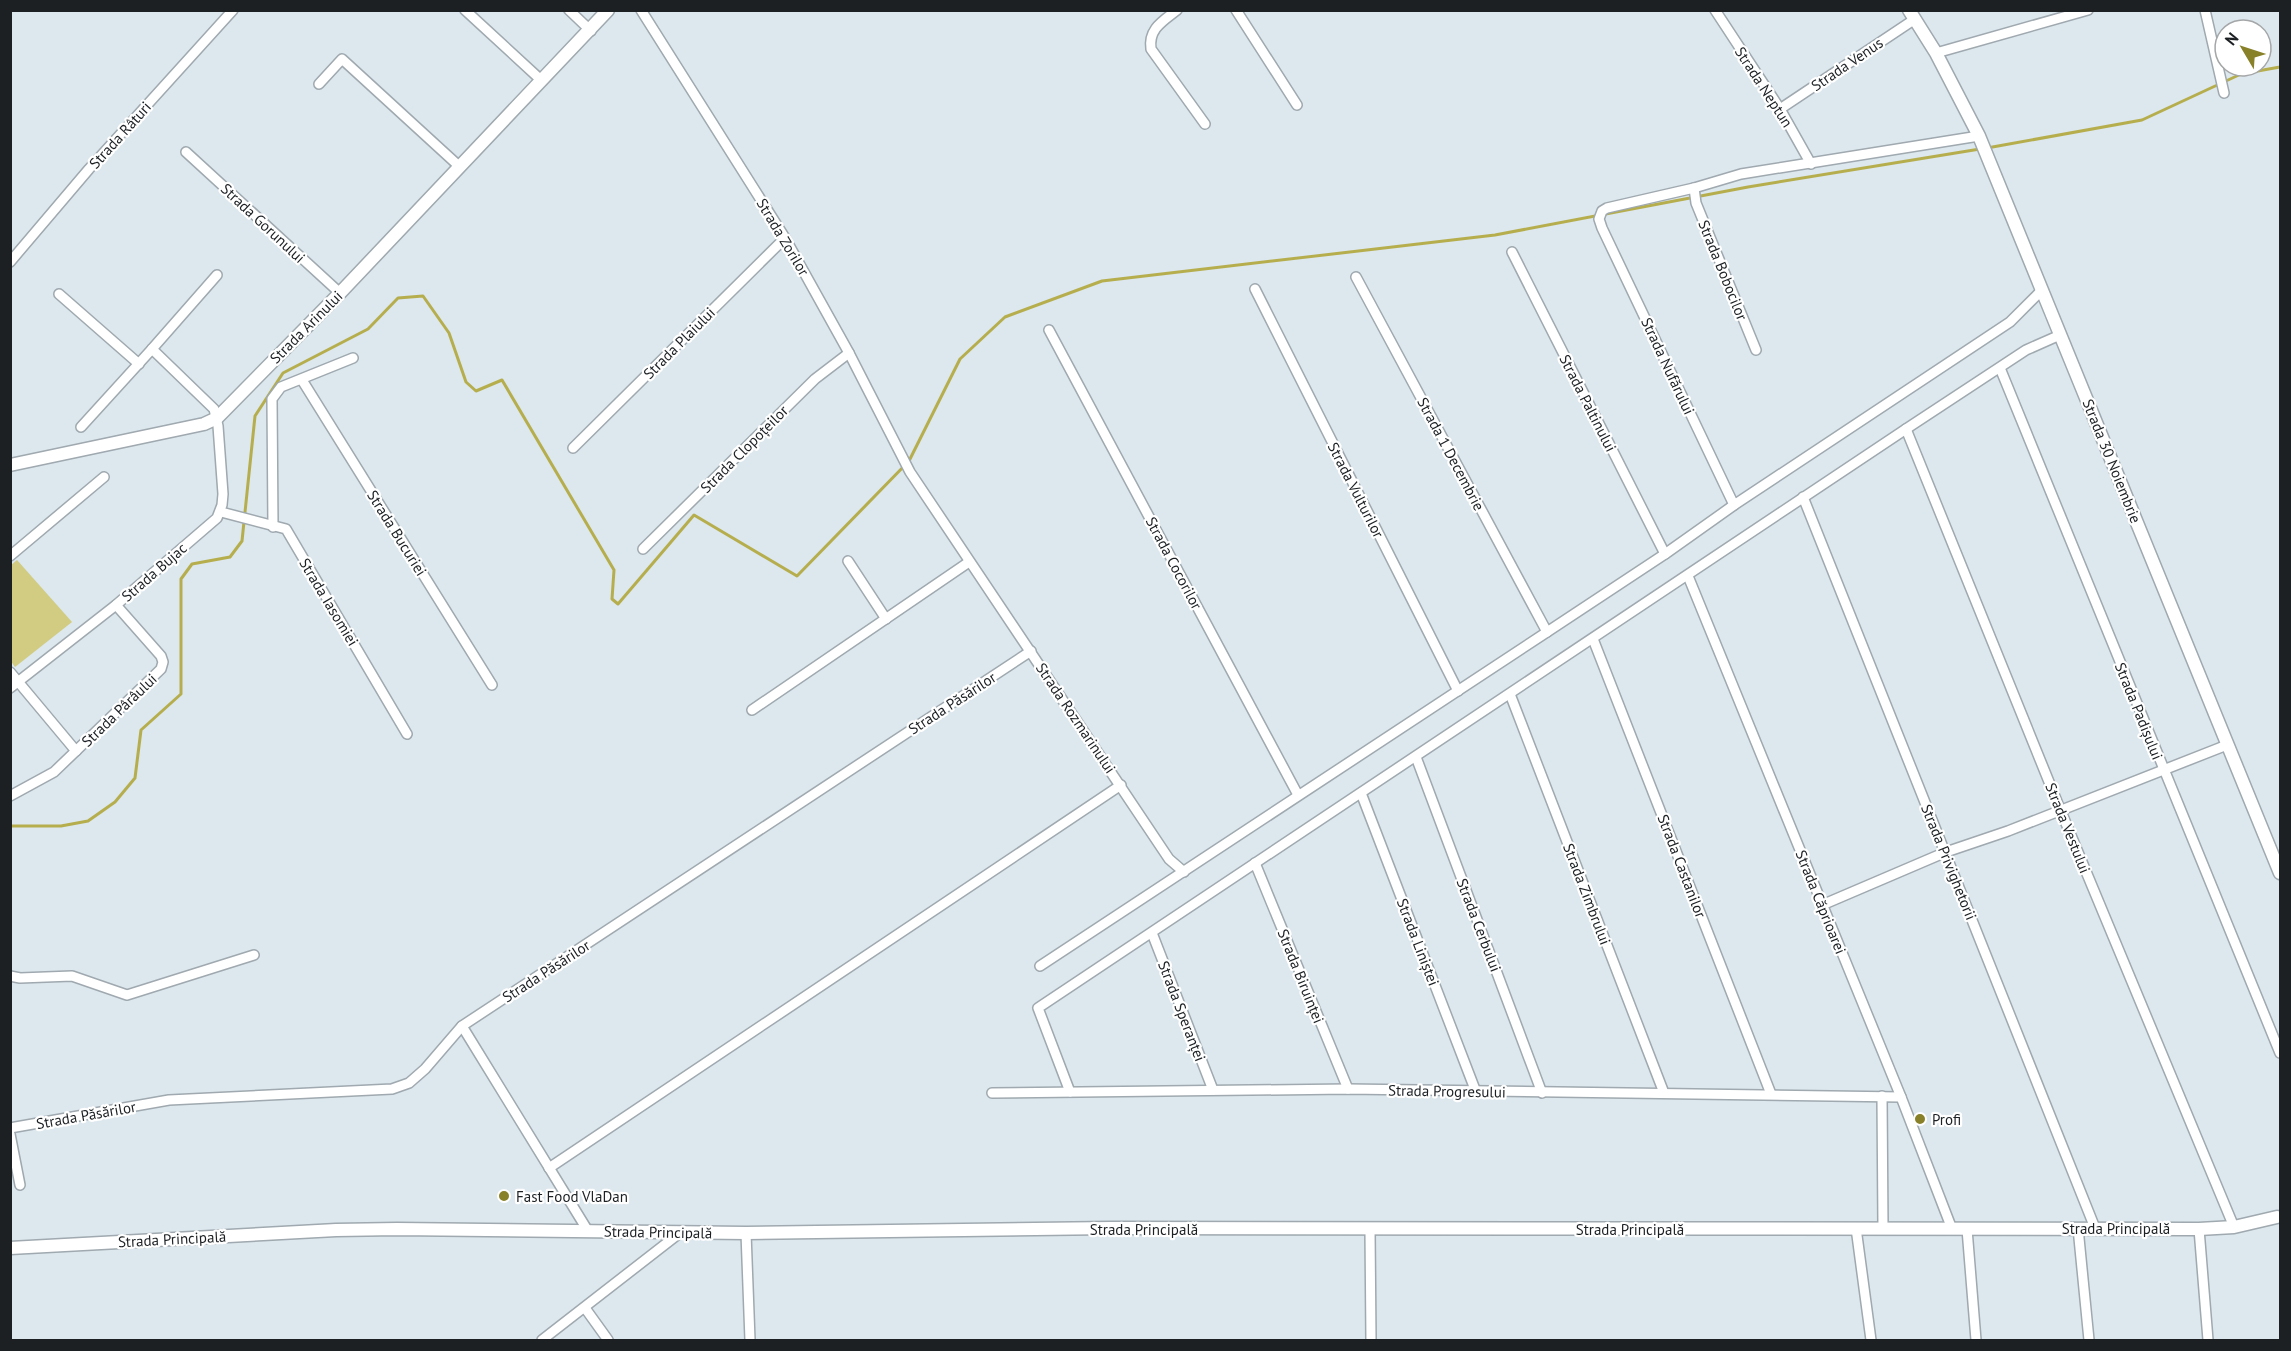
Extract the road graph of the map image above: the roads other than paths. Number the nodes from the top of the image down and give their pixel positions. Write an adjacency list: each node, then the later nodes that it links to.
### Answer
1 (233, 10): 27 (street, Strada Râturi)
2 (465, 10): 14 (street)
3 (569, 10): 12 (street)
4 (608, 10): 12 (main road, Strada Arinului)
5 (641, 10): 25 (street, Strada Zorilor)
6 (1177, 10): 19 (street)
7 (1236, 10): 17 (street)
8 (2088, 10): 13 (street)
9 (2205, 10): 16 (street)
10 (1719, 12): 18 (street, Strada Neptun)
11 (1912, 15): 13 (main road, Strada 30 Noiembrie); 18 (street, Strada Venus)
12 (591, 31): 14 (main road, Strada Arinului)
13 (1936, 53): 20 (main road, Strada 30 Noiembrie)
14 (541, 80): 23 (main road, Strada Arinului)
15 (319, 84): 23 (street)
16 (2224, 93)
17 (1297, 105)
18 (1780, 109): 22 (street, Strada Neptun)
19 (1205, 124)
20 (1979, 136): 22 (street); 31 (main road, Strada 30 Noiembrie)
21 (186, 152): 32 (street, Strada Gorunului)
22 (1811, 164): 24 (street)
23 (460, 166): 32 (main road, Strada Arinului)
24 (1694, 188): 37 (street, Strada Bobocilor); 51 (street, Strada Nufărului)
25 (785, 238): 38 (street, Strada Zorilor); 46 (street, Strada Plaiului)
26 (1512, 252): 55 (street, Strada Paltinului)
27 (10, 262)
28 (217, 275): 36 (street)
29 (1356, 277): 62 (street, Strada 1 Decembrie)
30 (1255, 289): 68 (street, Strada Vulturilor)
31 (2042, 290): 35 (main road, Strada 30 Noiembrie); 51 (street)
32 (340, 293): 43 (main road, Strada Arinului)
33 (59, 294): 40 (street)
34 (1049, 330): 78 (street, Strada Cocorilor)
35 (2060, 335): 41 (street); 72 (main road, Strada 30 Noiembrie)
36 (152, 349): 40 (street); 43 (street)
37 (1756, 350)
38 (849, 353): 48 (street, Strada Zorilor); 54 (street, Strada Clopoțeilor)
39 (353, 358): 42 (street)
40 (139, 364): 44 (street)
41 (2000, 368): 45 (street); 75 (street, Strada Padișului)
42 (302, 380): 53 (street); 66 (street, Strada Bucuriei)
43 (216, 418): 47 (main road); 52 (street)
44 (81, 427)
45 (1906, 429): 50 (street); 80 (street, Strada Vestului)
46 (573, 448)
47 (10, 465)
48 (910, 472): 58 (street, Strada Rozmarinului)
49 (104, 477): 56 (street)
50 (1803, 497): 59 (street); 81 (street, Strada Privighetorii)
51 (1734, 505): 55 (street)
52 (221, 512): 53 (street, Strada Iasomiei); 60 (street, Strada Bujac)
53 (273, 527): 71 (street, Strada Iasomiei)
54 (643, 549)
55 (1665, 554): 62 (street)
56 (10, 556)
57 (848, 561): 61 (street)
58 (969, 562): 61 (street); 64 (street, Strada Rozmarinului)
59 (1688, 576): 63 (street); 85 (street, Strada Căprioarei)
60 (116, 605): 67 (street, Strada Bujac); 73 (street, Strada Pârâului)
61 (886, 619): 70 (street)
62 (1547, 632): 68 (street)
63 (1593, 639): 69 (street); 99 (street, Strada Castanilor)
64 (1031, 651): 76 (street, Strada Rozmarinului); 90 (street, Strada Păsărilor)
65 (10, 672): 67 (street)
66 (492, 685)
67 (14, 686): 73 (street)
68 (1458, 691): 78 (street)
69 (1510, 694): 74 (street); 98 (street, Strada Zimbrului)
70 (752, 710)
71 (407, 734)
72 (2227, 745): 75 (street); 84 (main road, Strada 30 Noiembrie)
73 (76, 751): 79 (street, Strada Pârâului)
74 (1416, 757): 77 (street); 97 (street, Strada Cerbului)
75 (2163, 769): 80 (street); 91 (street, Strada Padișului)
76 (1121, 785): 83 (street, Strada Rozmarinului); 104 (street)
77 (1361, 793): 82 (street); 95 (street, Strada Liniștei)
78 (1298, 795): 83 (street)
79 (10, 796)
80 (2060, 809): 81 (street); 107 (street, Strada Vestului)
81 (1946, 852): 85 (street); 111 (street, Strada Privighetorii)
82 (1255, 863): 86 (street); 92 (street, Strada Biruinței)
83 (1184, 872): 88 (street)
84 (2280, 873)
85 (1822, 905): 101 (street, Strada Căprioarei)
86 (1152, 933): 93 (street, Strada Speranței); 94 (street)
87 (254, 955): 89 (street)
88 (1040, 966)
89 (10, 976)
90 (462, 1026): 102 (street, Strada Păsărilor); 104 (street)
91 (2280, 1053)
92 (1348, 1089): 93 (street, Strada Progresului); 95 (street, Strada Progresului)
93 (1213, 1090): 94 (street, Strada Progresului)
94 (1070, 1092): 96 (street, Strada Progresului)
95 (1476, 1092): 97 (street, Strada Progresului)
96 (992, 1093)
97 (1542, 1093): 98 (street, Strada Progresului)
98 (1664, 1093): 99 (street, Strada Progresului)
99 (1771, 1094): 100 (street, Strada Progresului)
100 (1882, 1096): 101 (street, Strada Progresului); 109 (street)
101 (1901, 1097): 112 (street, Strada Căprioarei)
102 (10, 1128)
103 (10, 1134): 105 (street)
104 (549, 1168): 116 (street)
105 (20, 1185)
106 (2279, 1216): 107 (main road, Strada Principală)
107 (2234, 1227): 114 (main road, Strada Principală)
108 (1856, 1228): 109 (main road, Strada Principală); 115 (main road, Strada Principală); 125 (street)
109 (1883, 1228): 112 (main road, Strada Principală)
110 (2078, 1228): 111 (main road, Strada Principală); 113 (main road, Strada Principală); 127 (street)
111 (2095, 1228): 114 (main road, Strada Principală)
112 (1952, 1229): 113 (main road, Strada Principală)
113 (1967, 1229): 126 (street)
114 (2199, 1229): 128 (street)
115 (1370, 1230): 118 (main road, Strada Principală); 124 (street)
116 (588, 1231): 117 (main road, Strada Principală); 119 (main road, Strada Principală)
117 (681, 1232): 118 (main road, Strada Principală); 120 (street)
118 (746, 1233): 123 (street)
119 (10, 1248)
120 (585, 1308): 121 (street); 122 (street)
121 (542, 1341)
122 (608, 1341)
123 (750, 1341)
124 (1371, 1341)
125 (1871, 1341)
126 (1976, 1341)
127 (2089, 1341)
128 (2208, 1341)

